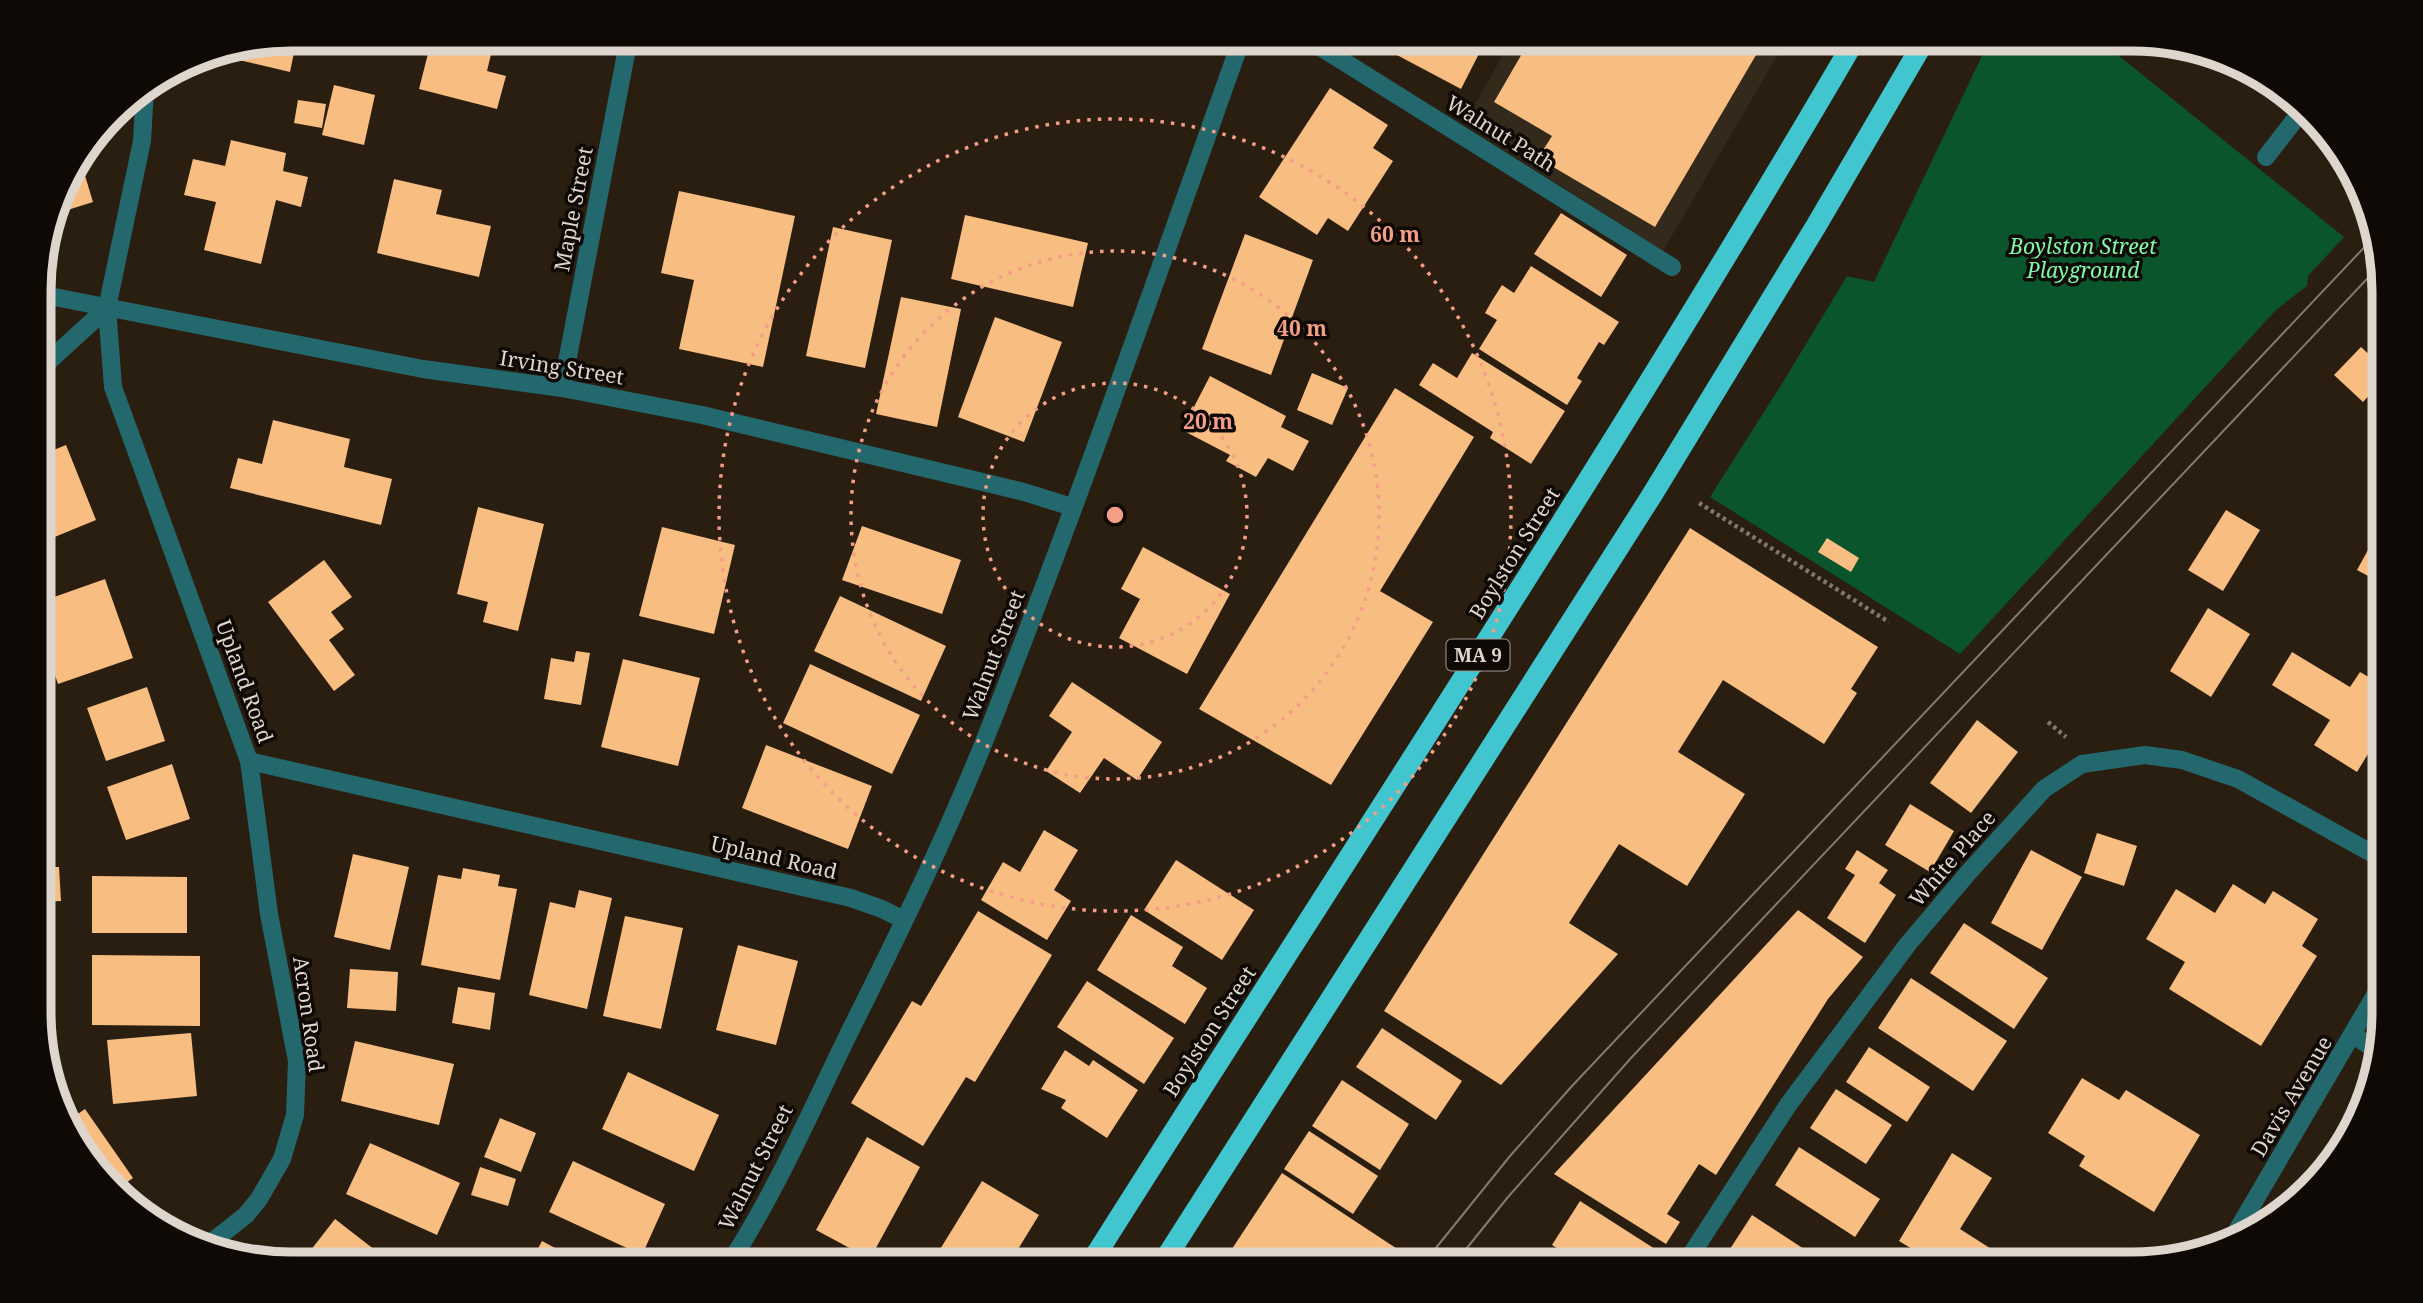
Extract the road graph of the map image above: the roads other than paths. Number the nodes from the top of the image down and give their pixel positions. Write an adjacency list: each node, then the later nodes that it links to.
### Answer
1 (627, 51): 13 (street, Maple Street)
2 (1237, 51): 14 (street, Walnut Street)
3 (1327, 51): 9 (street, Walnut Path)
4 (1848, 51): 24 (highway, Boylston Street / MA 9)
5 (1918, 51): 25 (highway, MA 9)
6 (144, 101): 11 (street, Upland Road)
7 (2297, 117): 8 (street)
8 (2266, 157)
9 (1672, 267)
10 (51, 296): 11 (street, Irving Street)
11 (107, 308): 12 (street); 13 (street, Irving Street); 15 (street, Upland Road)
12 (51, 359)
13 (562, 388): 14 (street, Irving Street)
14 (1072, 508): 17 (street, Walnut Street)
15 (249, 761): 17 (street, Upland Road); 22 (street, Acron Road)
16 (2372, 853): 26 (street, White Place)
17 (904, 920): 23 (street, Walnut Street)
18 (2372, 1001): 19 (street, Davis Avenue)
19 (2353, 1035): 20 (street); 21 (street, Davis Avenue)
20 (2369, 1046)
21 (2240, 1226)
22 (216, 1239)
23 (736, 1252)
24 (1098, 1252)
25 (1170, 1252)
26 (1693, 1252)

